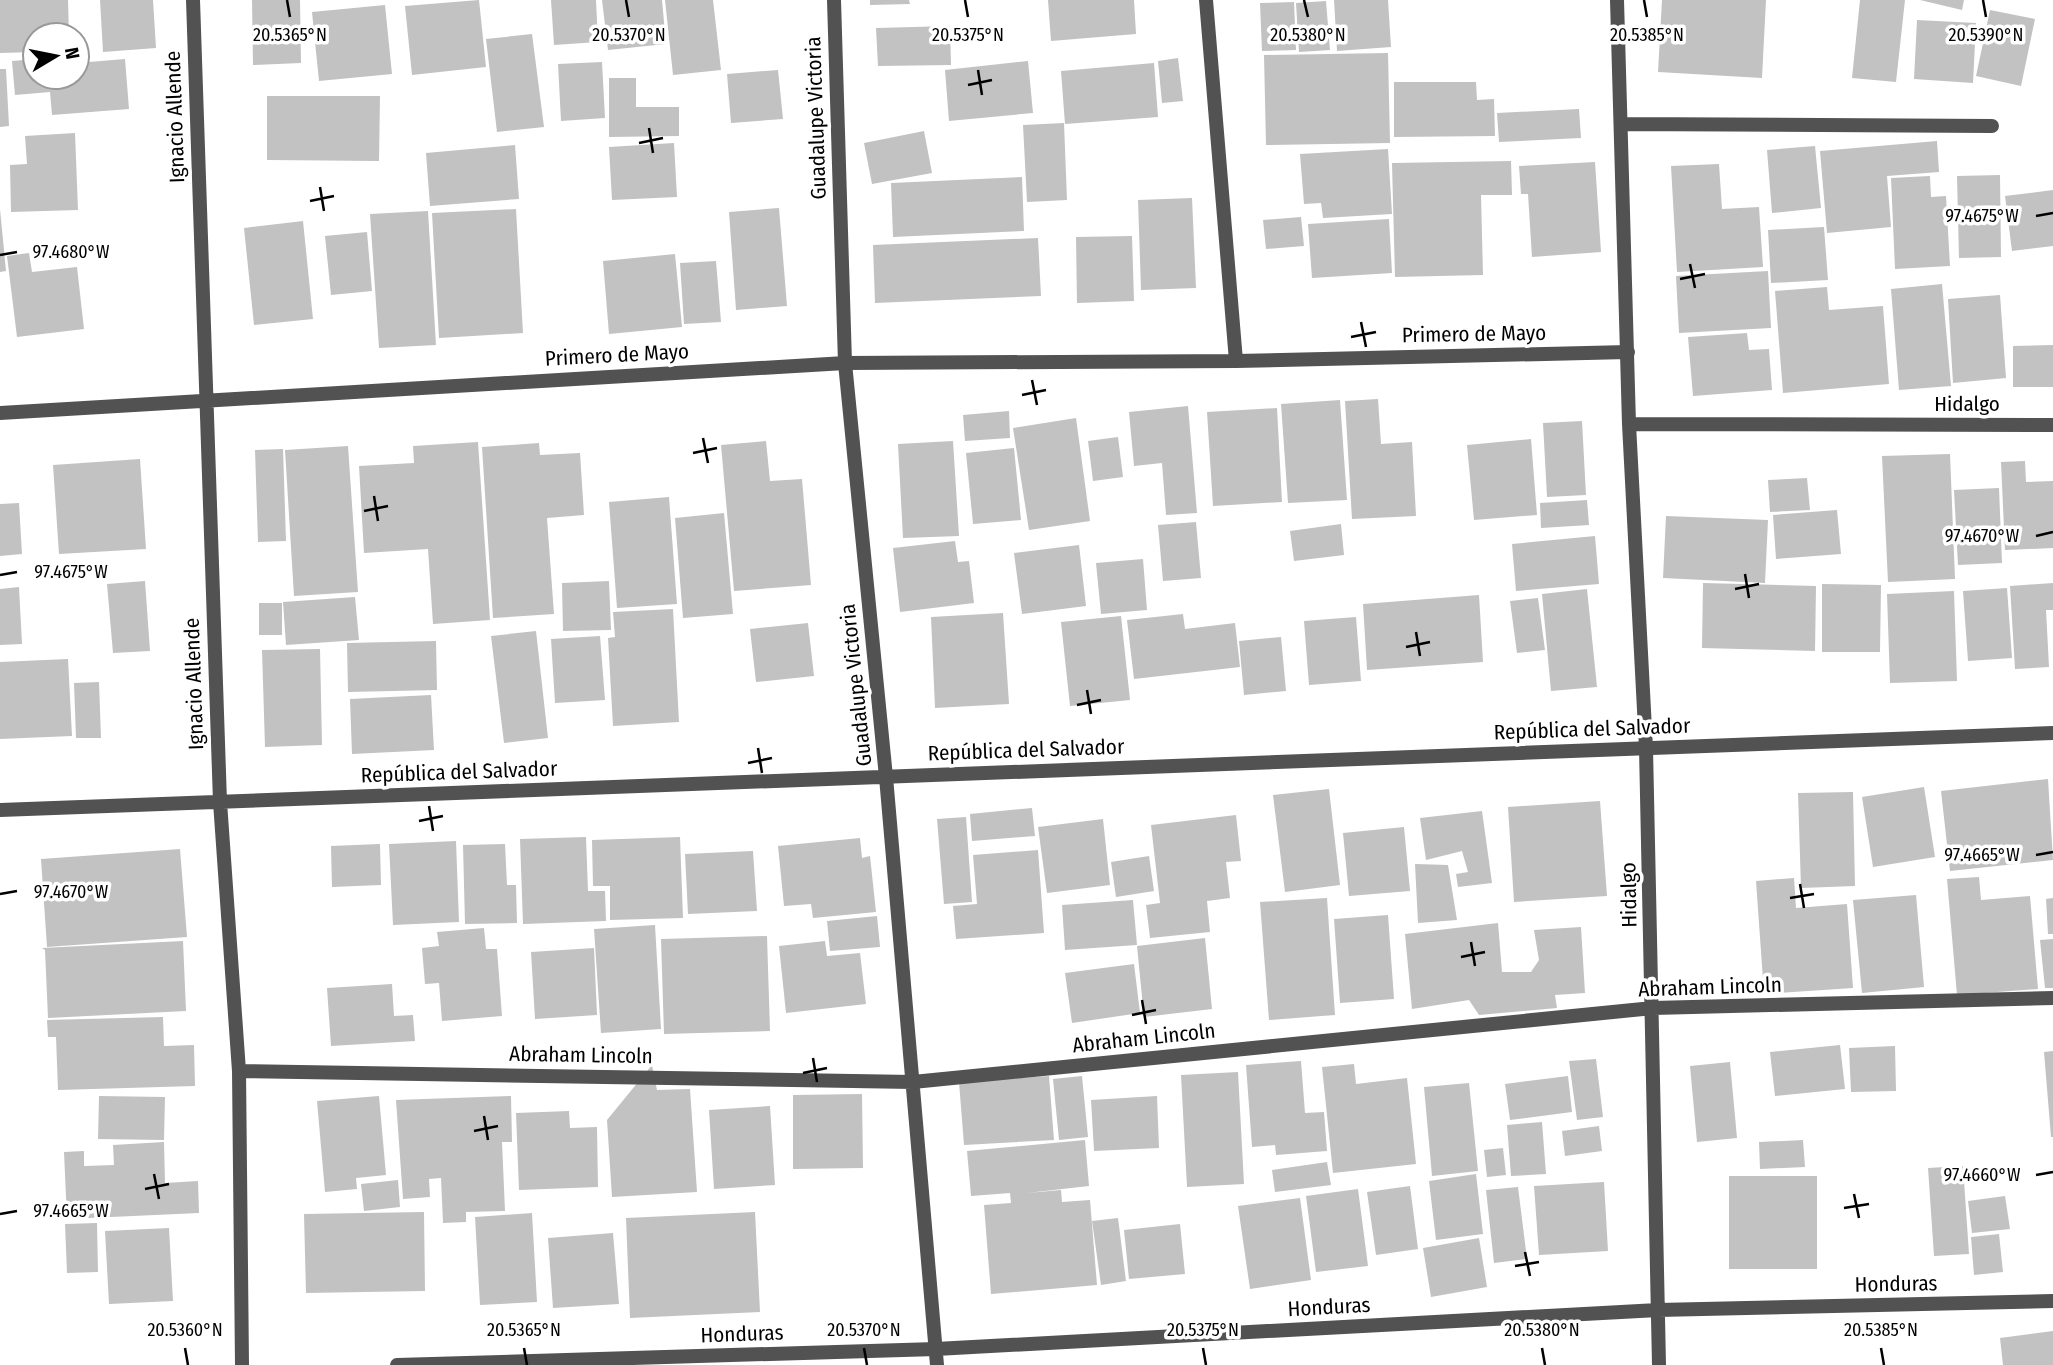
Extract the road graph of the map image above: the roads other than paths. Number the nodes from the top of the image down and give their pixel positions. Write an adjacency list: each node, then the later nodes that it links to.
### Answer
1 (193, 0): 10 (street, Ignacio Allende)
2 (834, 0): 9 (street, Guadalupe Victoria)
3 (1206, 0): 8 (street)
4 (1617, 0): 5 (street, Hidalgo)
5 (1621, 124): 6 (street); 7 (street, Hidalgo)
6 (1992, 126)
7 (1628, 352): 8 (street, Primero de Mayo); 12 (street, Hidalgo)
8 (1236, 361): 9 (street, Primero de Mayo)
9 (845, 363): 10 (street, Primero de Mayo); 16 (street, Guadalupe Victoria)
10 (204, 401): 11 (street, Primero de Mayo); 17 (street, Ignacio Allende)
11 (0, 413)
12 (1629, 424): 13 (street, Hidalgo); 15 (street, Hidalgo)
13 (2053, 425)
14 (2053, 733): 15 (street, República del Salvador)
15 (1646, 748): 16 (street, República del Salvador); 20 (street, Hidalgo)
16 (886, 777): 17 (street, República del Salvador); 22 (street, Guadalupe Victoria)
17 (220, 802): 18 (street, República del Salvador); 21 (street, Ignacio Allende)
18 (0, 810)
19 (2053, 998): 20 (street, Abraham Lincoln)
20 (1653, 1008): 22 (street, Abraham Lincoln); 24 (street, Hidalgo)
21 (239, 1071): 22 (street, Abraham Lincoln); 26 (street, Ignacio Allende)
22 (913, 1082): 25 (street, Guadalupe Victoria)
23 (2053, 1301): 24 (street, Honduras)
24 (1658, 1310): 25 (street, Honduras); 29 (street, Hidalgo)
25 (936, 1349): 27 (street, Honduras); 28 (street, Guadalupe Victoria)
26 (242, 1365)
27 (397, 1365)
28 (937, 1365)
29 (1659, 1365)

